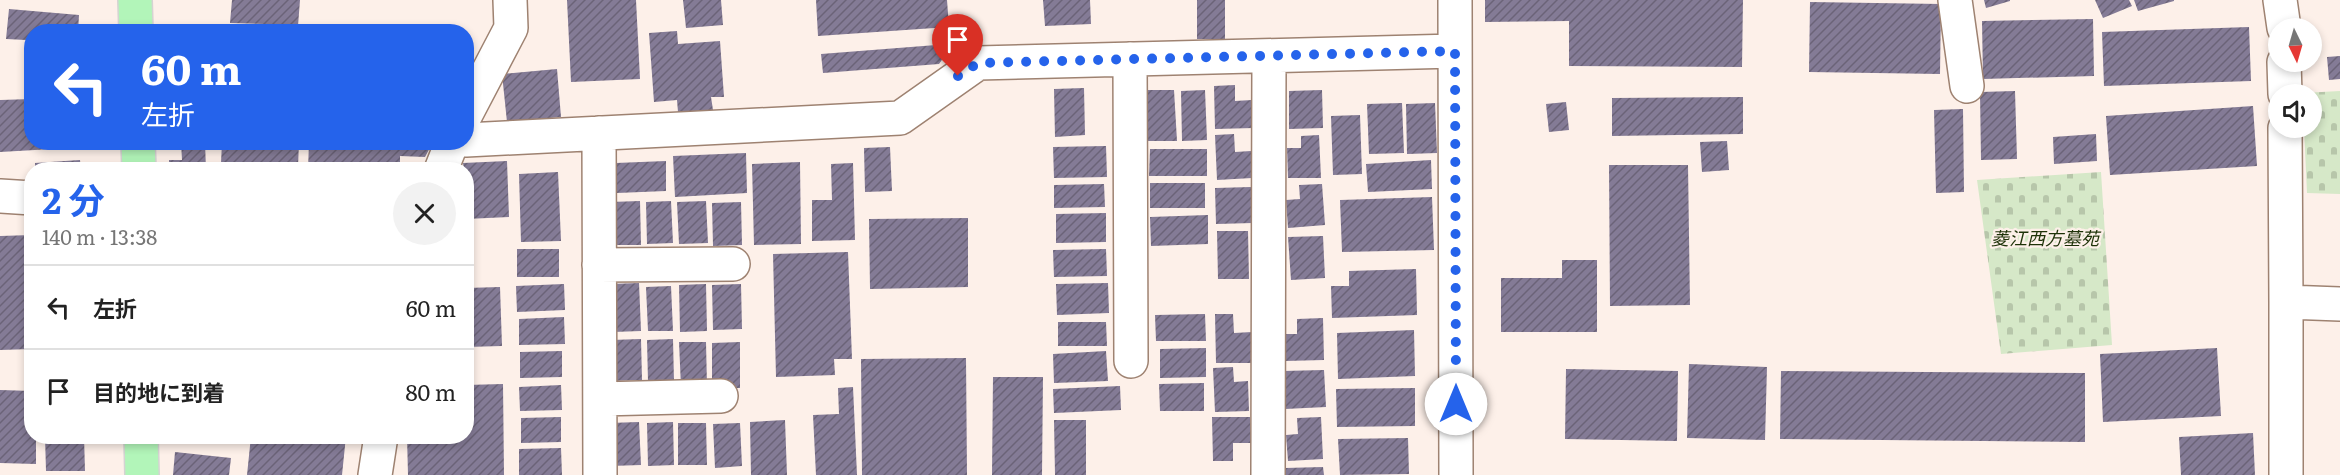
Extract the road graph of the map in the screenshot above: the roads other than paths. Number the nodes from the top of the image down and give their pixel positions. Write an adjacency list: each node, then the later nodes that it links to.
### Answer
1 (135, 0): 7 (main road)
2 (510, 0): 12 (street)
3 (1455, 0): 8 (street)
4 (1955, 0): 11 (street)
5 (2280, 0): 6 (street)
6 (2283, 18)
7 (136, 24)
8 (1455, 51): 9 (street); 31 (street)
9 (1269, 56): 10 (street); 30 (street)
10 (1130, 58): 13 (street); 22 (street)
11 (1967, 87)
12 (474, 99)
13 (599, 133): 15 (street); 19 (street)
14 (2285, 138): 20 (street)
15 (474, 140)
16 (0, 196): 17 (street)
17 (24, 198)
18 (733, 264): 19 (street)
19 (599, 265): 24 (street)
20 (2286, 302): 21 (street); 32 (street)
21 (2340, 304)
22 (1131, 361)
23 (721, 396): 24 (street)
24 (600, 399): 29 (street)
25 (141, 444): 27 (main road)
26 (380, 444): 28 (street)
27 (142, 475)
28 (375, 475)
29 (600, 475)
30 (1268, 475)
31 (1456, 475)
32 (2286, 475)

